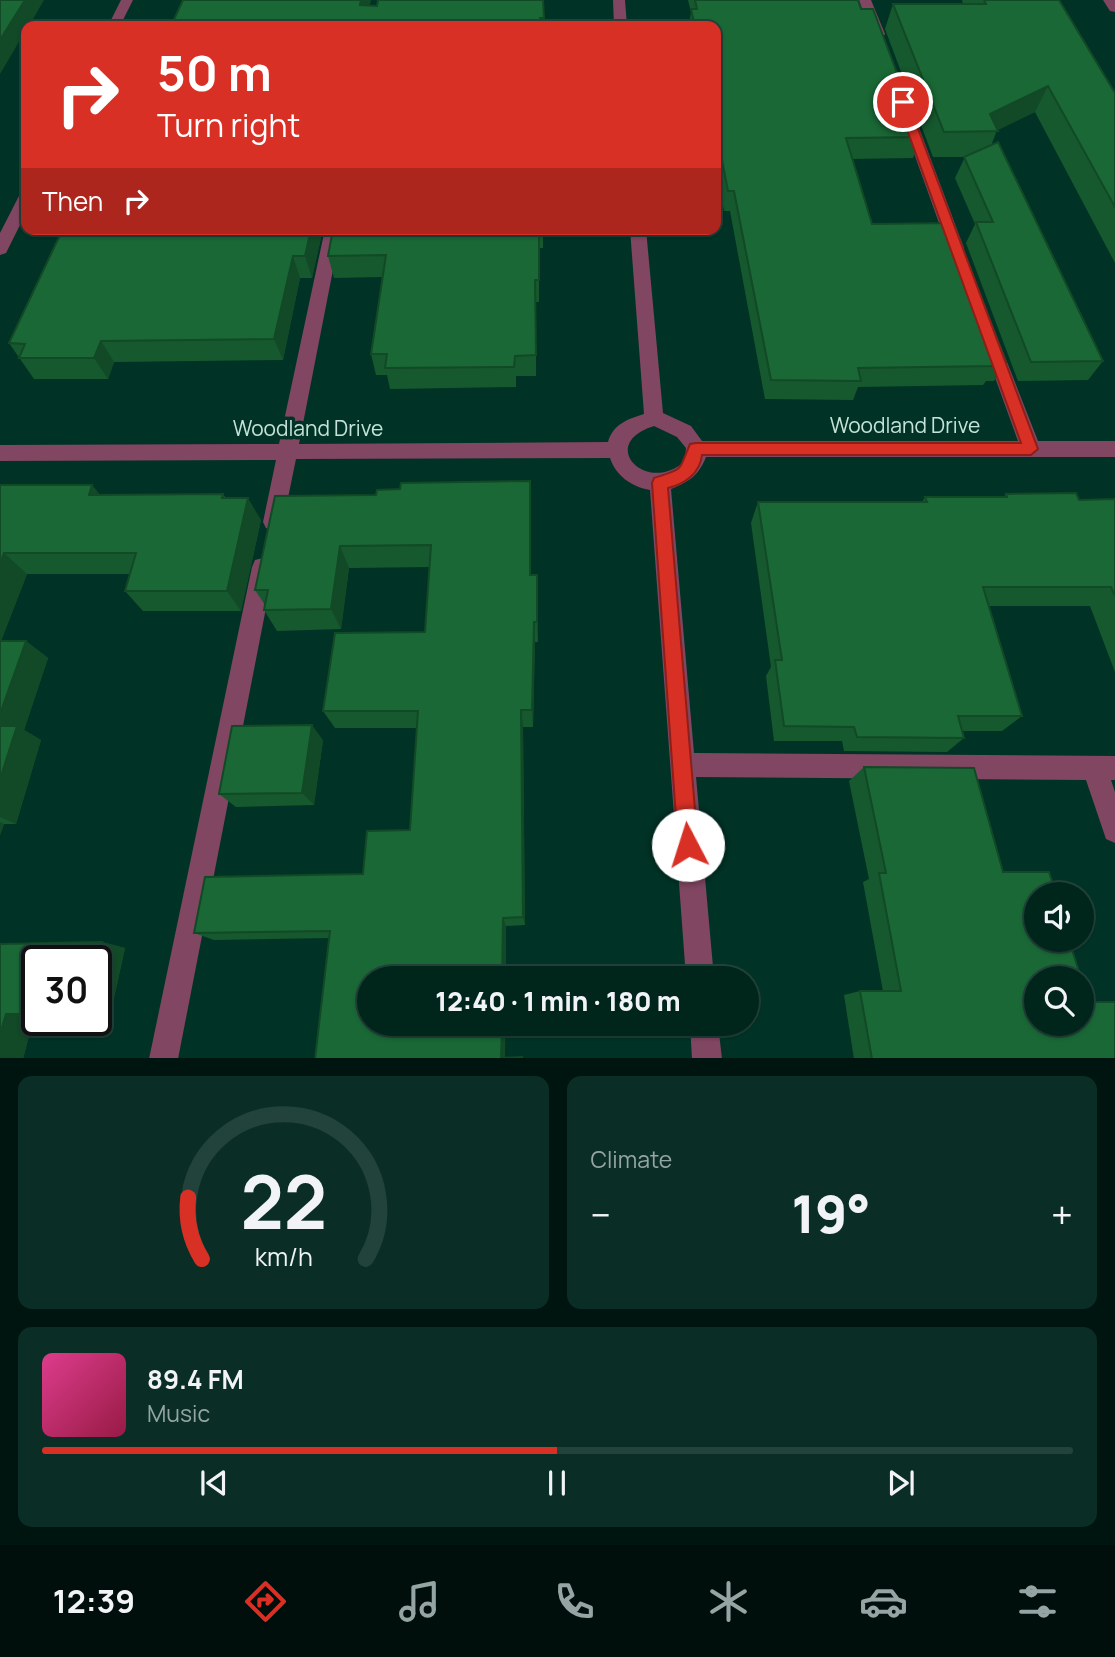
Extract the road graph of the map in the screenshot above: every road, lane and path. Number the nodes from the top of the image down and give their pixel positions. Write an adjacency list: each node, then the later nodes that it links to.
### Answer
1 (127, 0): 6 (street)
2 (619, 0): 7 (street)
3 (865, 0): 8 (street)
4 (1110, 0): 5 (street)
5 (1115, 8)
6 (116, 21)
7 (621, 21)
8 (884, 51)
9 (903, 102): 14 (street)
10 (21, 208): 13 (street)
11 (332, 235): 21 (street)
12 (638, 235): 16 (street)
13 (0, 249)
14 (964, 268)
15 (987, 332): 18 (street)
16 (653, 418): 17 (street); 20 (street)
17 (696, 449): 18 (street, Woodland Drive); 23 (street)
18 (1031, 449): 19 (street, Woodland Drive)
19 (1115, 449)
20 (616, 450): 21 (street, Woodland Drive); 23 (street)
21 (287, 451): 22 (street, Woodland Drive); 29 (street)
22 (0, 453)
23 (660, 483): 24 (street)
24 (681, 765): 25 (street); 27 (street)
25 (1104, 768): 26 (street)
26 (1115, 830)
27 (699, 966)
28 (705, 1036): 30 (street)
29 (163, 1058)
30 (707, 1058)

